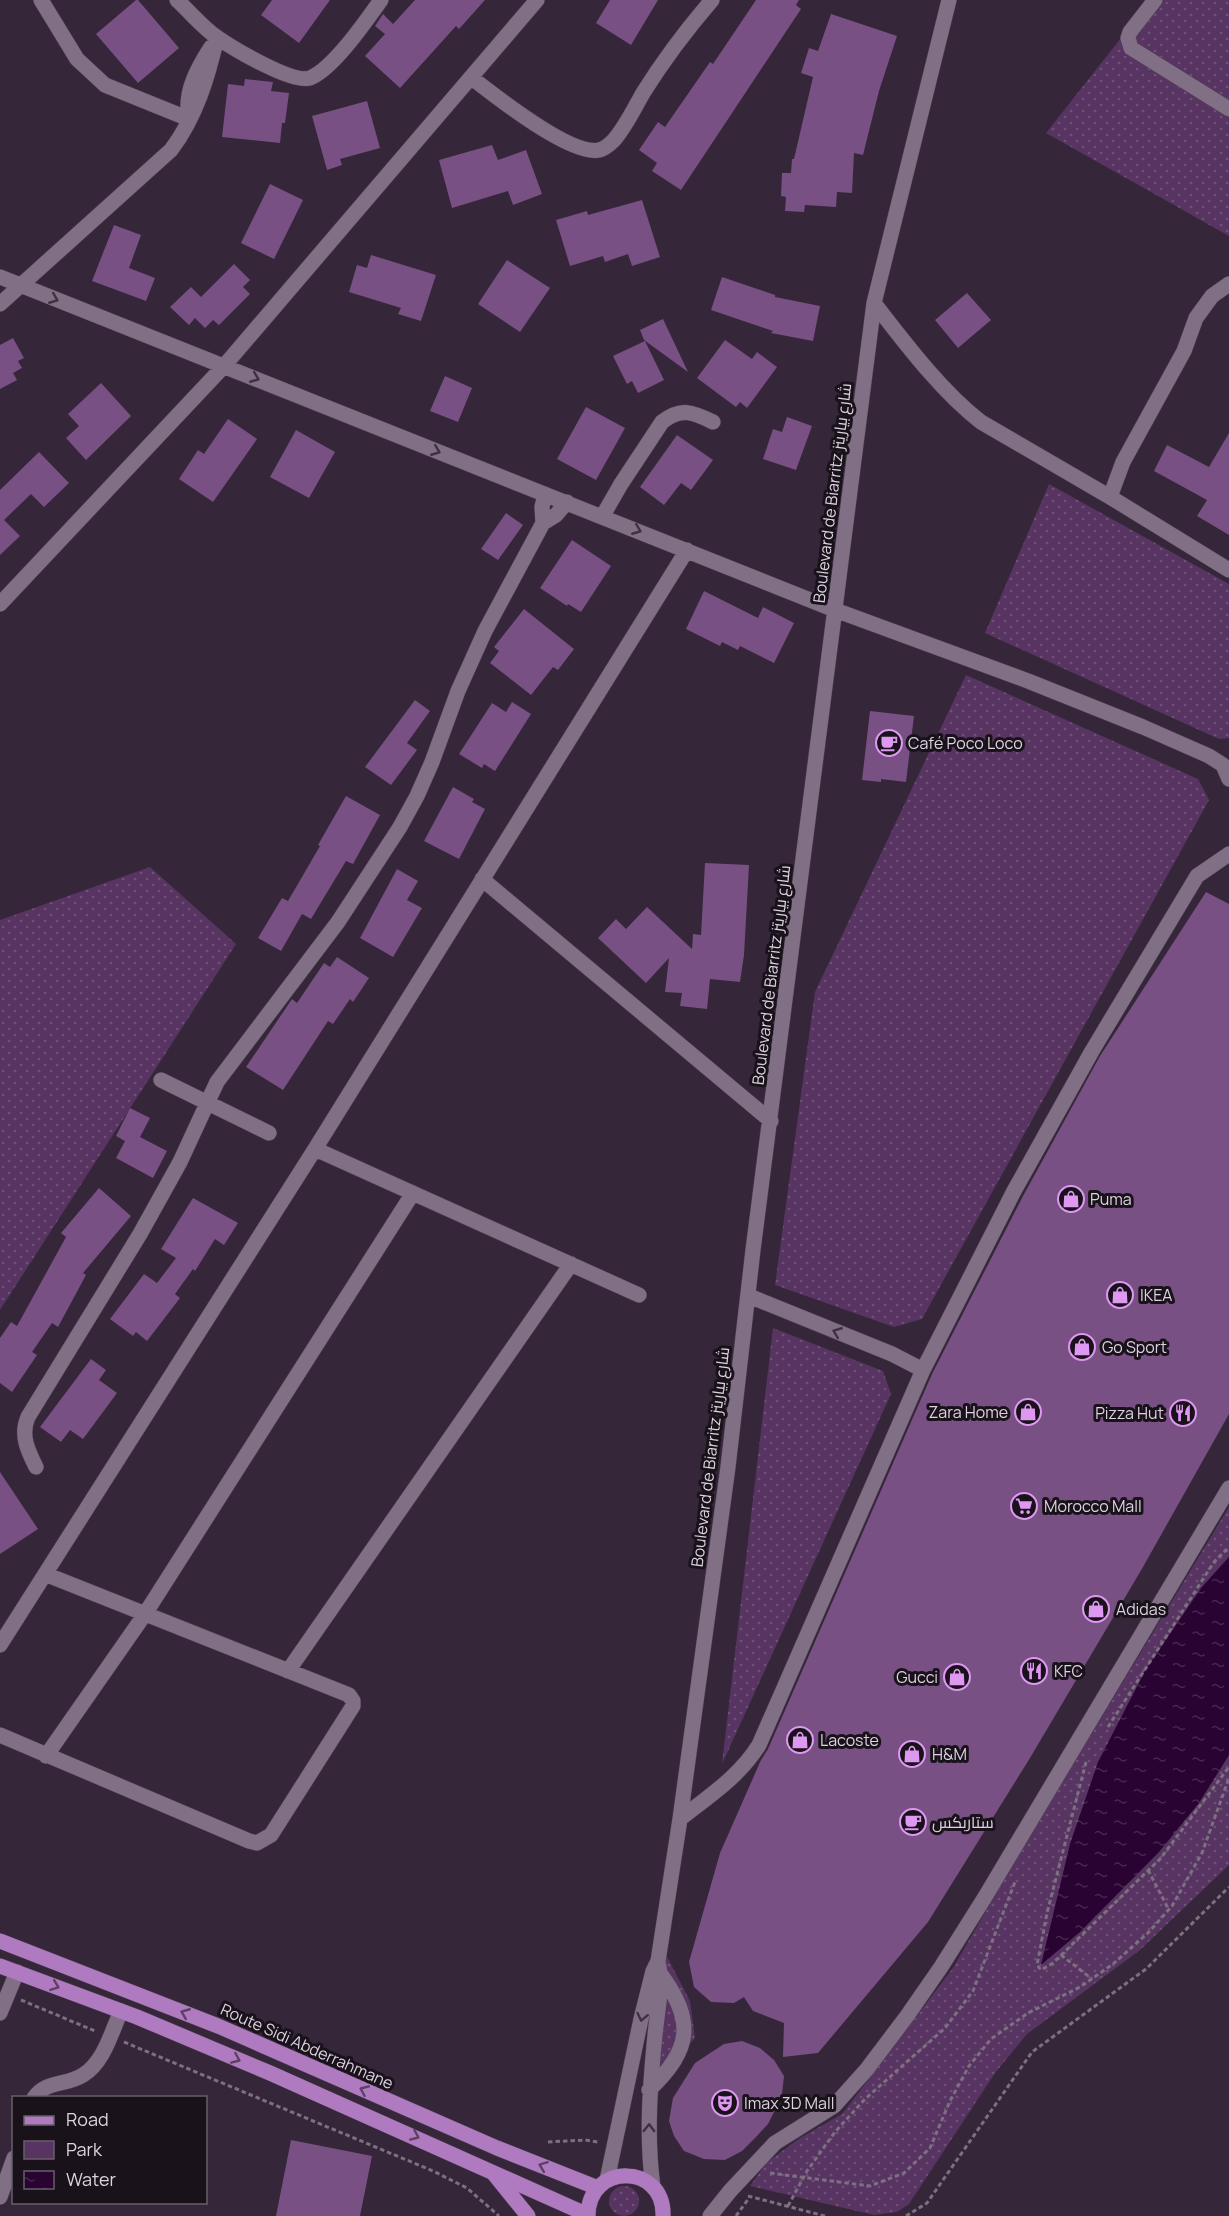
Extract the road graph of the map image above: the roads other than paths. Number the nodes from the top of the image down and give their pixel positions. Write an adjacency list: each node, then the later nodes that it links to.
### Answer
1 (41, 0): 11 (street)
2 (177, 0): 8 (street)
3 (381, 0): 8 (street)
4 (537, 0): 9 (street)
5 (712, 0): 9 (street)
6 (949, 0): 15 (street, Boulevard de Biarritz شارع بياريتز)
7 (1155, 0): 10 (street)
8 (217, 37): 11 (street)
9 (472, 78): 17 (street)
10 (1229, 109)
11 (189, 119): 14 (street)
12 (0, 277): 14 (street)
13 (1229, 284): 20 (street)
14 (22, 286): 16 (street); 17 (street, one-way to 17)
15 (874, 303): 20 (street); 27 (street, Boulevard de Biarritz شارع بياريتز)
16 (0, 304)
17 (225, 366): 19 (street, one-way to 19); 26 (street)
18 (713, 422): 22 (street)
19 (546, 494): 21 (street); 23 (street)
20 (1110, 497): 25 (street)
21 (567, 502): 22 (street); 23 (street)
22 (602, 516): 24 (street, one-way to 24)
23 (543, 523): 32 (street)
24 (687, 550): 27 (street); 30 (street)
25 (1229, 570)
26 (0, 604)
27 (836, 610): 28 (street); 33 (street, Boulevard de Biarritz شارع بياريتز)
28 (1229, 779)
29 (1229, 855): 40 (street)
30 (482, 879): 33 (street); 35 (street)
31 (161, 1080): 32 (street)
32 (207, 1103): 34 (street); 41 (street)
33 (771, 1122): 39 (street, Boulevard de Biarritz شارع بياريتز)
34 (269, 1133)
35 (315, 1149): 36 (street); 43 (street)
36 (414, 1193): 37 (street); 44 (street)
37 (571, 1264): 38 (street); 46 (street)
38 (639, 1295)
39 (749, 1296): 40 (street, one-way to 39); 49 (street, Boulevard de Biarritz شارع بياريتز)
40 (923, 1370): 49 (street)
41 (36, 1467)
42 (1229, 1488): 66 (street)
43 (45, 1574): 44 (street); 45 (street)
44 (145, 1614): 46 (street); 48 (street)
45 (0, 1645)
46 (288, 1671): 48 (street)
47 (0, 1735): 48 (street)
48 (46, 1756)
49 (680, 1819): 52 (street, Boulevard de Biarritz شارع بياريتز)
50 (0, 1941): 60 (main road, Route Sidi Abderrahmane, one-way to 50)
51 (0, 1966): 53 (main road)
52 (659, 1966): 56 (street, Boulevard de Biarritz شارع بياريتز); 56 (street); 60 (street, Boulevard de Biarritz شارع بياريتز, one-way to 60)
53 (17, 1972): 54 (main road, one-way to 54); 55 (street)
54 (121, 2011): 57 (street); 59 (main road, one-way to 59)
55 (0, 2013)
56 (649, 2090): 61 (street, Boulevard de Biarritz شارع بياريتز, one-way to 56)
57 (35, 2096)
58 (12, 2164): 62 (street)
59 (490, 2169): 63 (main road); 64 (main road)
60 (602, 2184): 61 (main road); 63 (main road)
61 (653, 2187): 65 (main road)
62 (0, 2197)
63 (588, 2215)
64 (528, 2216)
65 (663, 2216)
66 (710, 2216)

